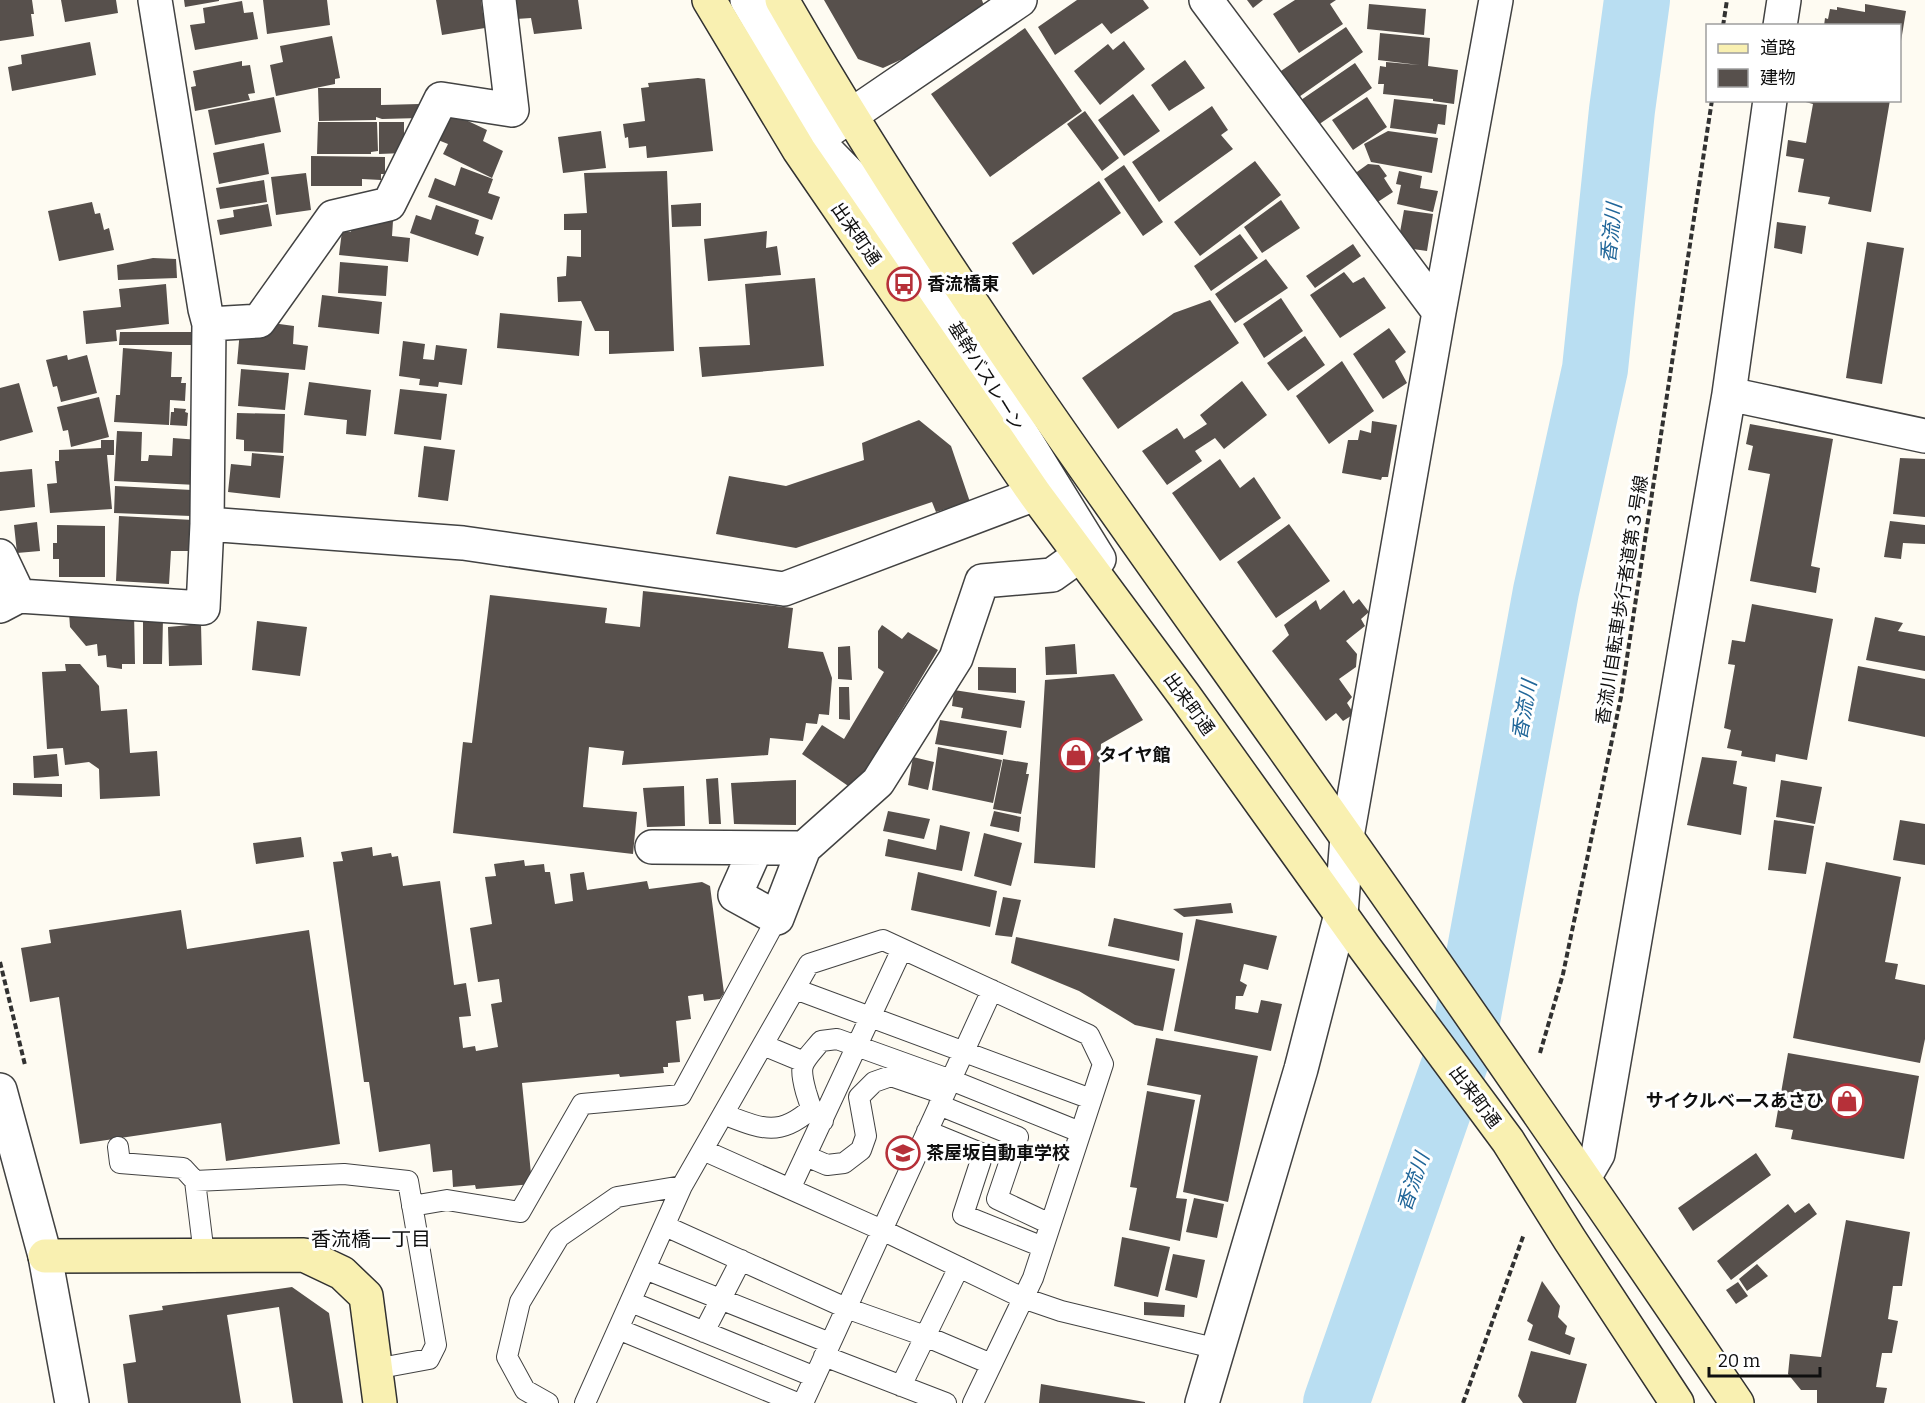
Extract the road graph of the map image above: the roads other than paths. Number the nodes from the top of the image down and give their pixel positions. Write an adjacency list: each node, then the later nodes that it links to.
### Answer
1 (155, 0): 14 (street)
2 (499, 0): 14 (street)
3 (709, 0): 12 (main road, 出来町通)
4 (747, 0): 12 (street, 基幹バスレーン)
5 (782, 0): 12 (main road, 出来町通)
6 (1020, 0): 12 (street)
7 (1206, 0): 13 (street)
8 (1496, 0): 13 (street)
9 (1784, 0): 10 (street)
10 (1780, 24)
11 (1770, 102): 15 (street)
12 (824, 133): 17 (main road, 出来町通); 22 (street, 基幹バスレーン); 23 (main road, 出来町通)
13 (1439, 312): 23 (street)
14 (209, 324): 18 (street)
15 (1729, 394): 16 (street); 49 (street)
16 (1925, 436)
17 (1035, 494): 18 (street); 19 (main road, 出来町通)
18 (207, 525): 21 (street)
19 (1080, 555): 22 (main road, 出来町通); 26 (street)
20 (0, 556): 21 (street)
21 (10, 601)
22 (1184, 695): 27 (main road, 出来町通)
23 (1347, 837): 27 (street); 49 (main road, 出来町通)
24 (652, 847): 25 (street)
25 (756, 848): 26 (street); 28 (street)
26 (804, 848): 28 (street)
27 (1341, 914): 70 (street); 85 (main road, 出来町通)
28 (777, 918): 53 (lane)
29 (902, 949): 30 (lane); 31 (lane); 32 (lane)
30 (795, 989): 32 (lane); 33 (lane)
31 (992, 990): 35 (lane); 41 (lane)
32 (871, 1017): 34 (lane); 35 (lane)
33 (763, 1045): 36 (lane); 42 (lane)
34 (857, 1046): 36 (lane); 37 (lane); 39 (lane)
35 (964, 1051): 39 (lane); 41 (lane)
36 (804, 1062): 43 (lane)
37 (839, 1086): 40 (lane); 43 (lane)
38 (0, 1090): 59 (street)
39 (945, 1093): 40 (lane); 44 (lane); 45 (lane); 54 (lane)
40 (859, 1096): 48 (lane)
41 (1091, 1099): 45 (lane)
42 (723, 1114): 43 (lane); 47 (lane)
43 (817, 1115): 48 (lane)
44 (927, 1131): 56 (lane); 57 (lane)
45 (1080, 1132): 54 (lane)
46 (118, 1147): 50 (lane)
47 (703, 1149): 51 (lane); 52 (lane)
48 (806, 1156): 52 (lane)
49 (1584, 1178): 86 (main road, 出来町通)
50 (195, 1181): 53 (lane); 58 (lane)
51 (682, 1186): 55 (lane); 78 (lane)
52 (790, 1189): 56 (lane)
53 (412, 1206): 73 (lane)
54 (1050, 1224): 57 (lane)
55 (665, 1226): 60 (lane); 62 (lane)
56 (882, 1230): 61 (lane); 66 (lane)
57 (1043, 1247): 63 (lane)
58 (204, 1256): 59 (main road); 73 (main road)
59 (45, 1257): 76 (street)
60 (741, 1260): 64 (lane); 66 (lane)
61 (959, 1267): 63 (lane); 69 (lane)
62 (645, 1269): 64 (lane); 65 (lane)
63 (1023, 1298): 70 (lane); 72 (lane)
64 (720, 1300): 68 (lane); 71 (lane)
65 (630, 1302): 67 (lane); 68 (lane)
66 (846, 1308): 69 (lane); 71 (lane)
67 (618, 1329): 79 (lane); 80 (lane)
68 (704, 1332): 74 (lane)
69 (925, 1335): 72 (lane); 75 (lane)
70 (1218, 1349): 84 (street)
71 (827, 1350): 74 (lane); 75 (lane)
72 (991, 1364): 83 (lane)
73 (375, 1369): 77 (main road)
74 (815, 1377): 81 (lane)
75 (901, 1386): 82 (lane)
76 (72, 1403)
77 (380, 1403)
78 (548, 1403)
79 (585, 1403)
80 (797, 1403)
81 (803, 1403)
82 (946, 1403)
83 (973, 1403)
84 (1202, 1403)
85 (1676, 1403)
86 (1737, 1403)

